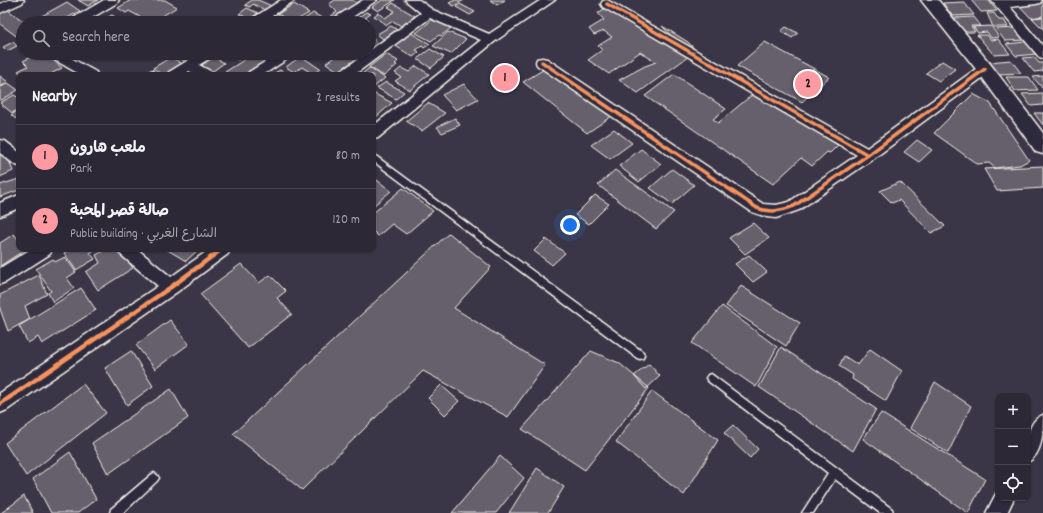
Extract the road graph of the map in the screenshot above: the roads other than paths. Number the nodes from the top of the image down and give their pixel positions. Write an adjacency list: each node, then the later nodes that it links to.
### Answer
1 (18, 0): 11 (street)
2 (113, 0): 13 (street)
3 (290, 0): 14 (street)
4 (370, 0): 15 (street)
5 (411, 0): 12 (street)
6 (550, 0): 16 (street)
7 (929, 0): 25 (street)
8 (1036, 0): 9 (street)
9 (999, 2): 18 (street)
10 (607, 4): 34 (street)
11 (0, 9)
12 (429, 12): 16 (street); 17 (street)
13 (86, 16)
14 (265, 16)
15 (346, 16)
16 (490, 39): 31 (street)
17 (376, 52)
18 (1043, 54)
19 (64, 60): 26 (street)
20 (198, 60): 24 (street)
21 (277, 60): 29 (street)
22 (366, 60): 30 (street)
23 (542, 62): 34 (street)
24 (189, 66): 27 (street); 28 (street)
25 (985, 69): 33 (street); 34 (street)
26 (86, 72)
27 (179, 72)
28 (201, 72)
29 (259, 72)
30 (350, 72)
31 (376, 132)
32 (0, 146): 35 (street)
33 (1043, 147)
34 (868, 155)
35 (16, 158)
36 (376, 159): 44 (lane)
37 (16, 202): 38 (street)
38 (0, 210)
39 (39, 252): 42 (street)
40 (130, 252): 43 (street)
41 (218, 252): 43 (street)
42 (0, 277)
43 (171, 287): 46 (street)
44 (640, 355)
45 (711, 378): 49 (lane)
46 (0, 404)
47 (1043, 424): 48 (street)
48 (1031, 446)
49 (834, 472): 53 (lane); 54 (lane)
50 (154, 478): 52 (lane)
51 (1002, 501): 55 (street)
52 (115, 513)
53 (807, 513)
54 (888, 513)
55 (996, 513)

